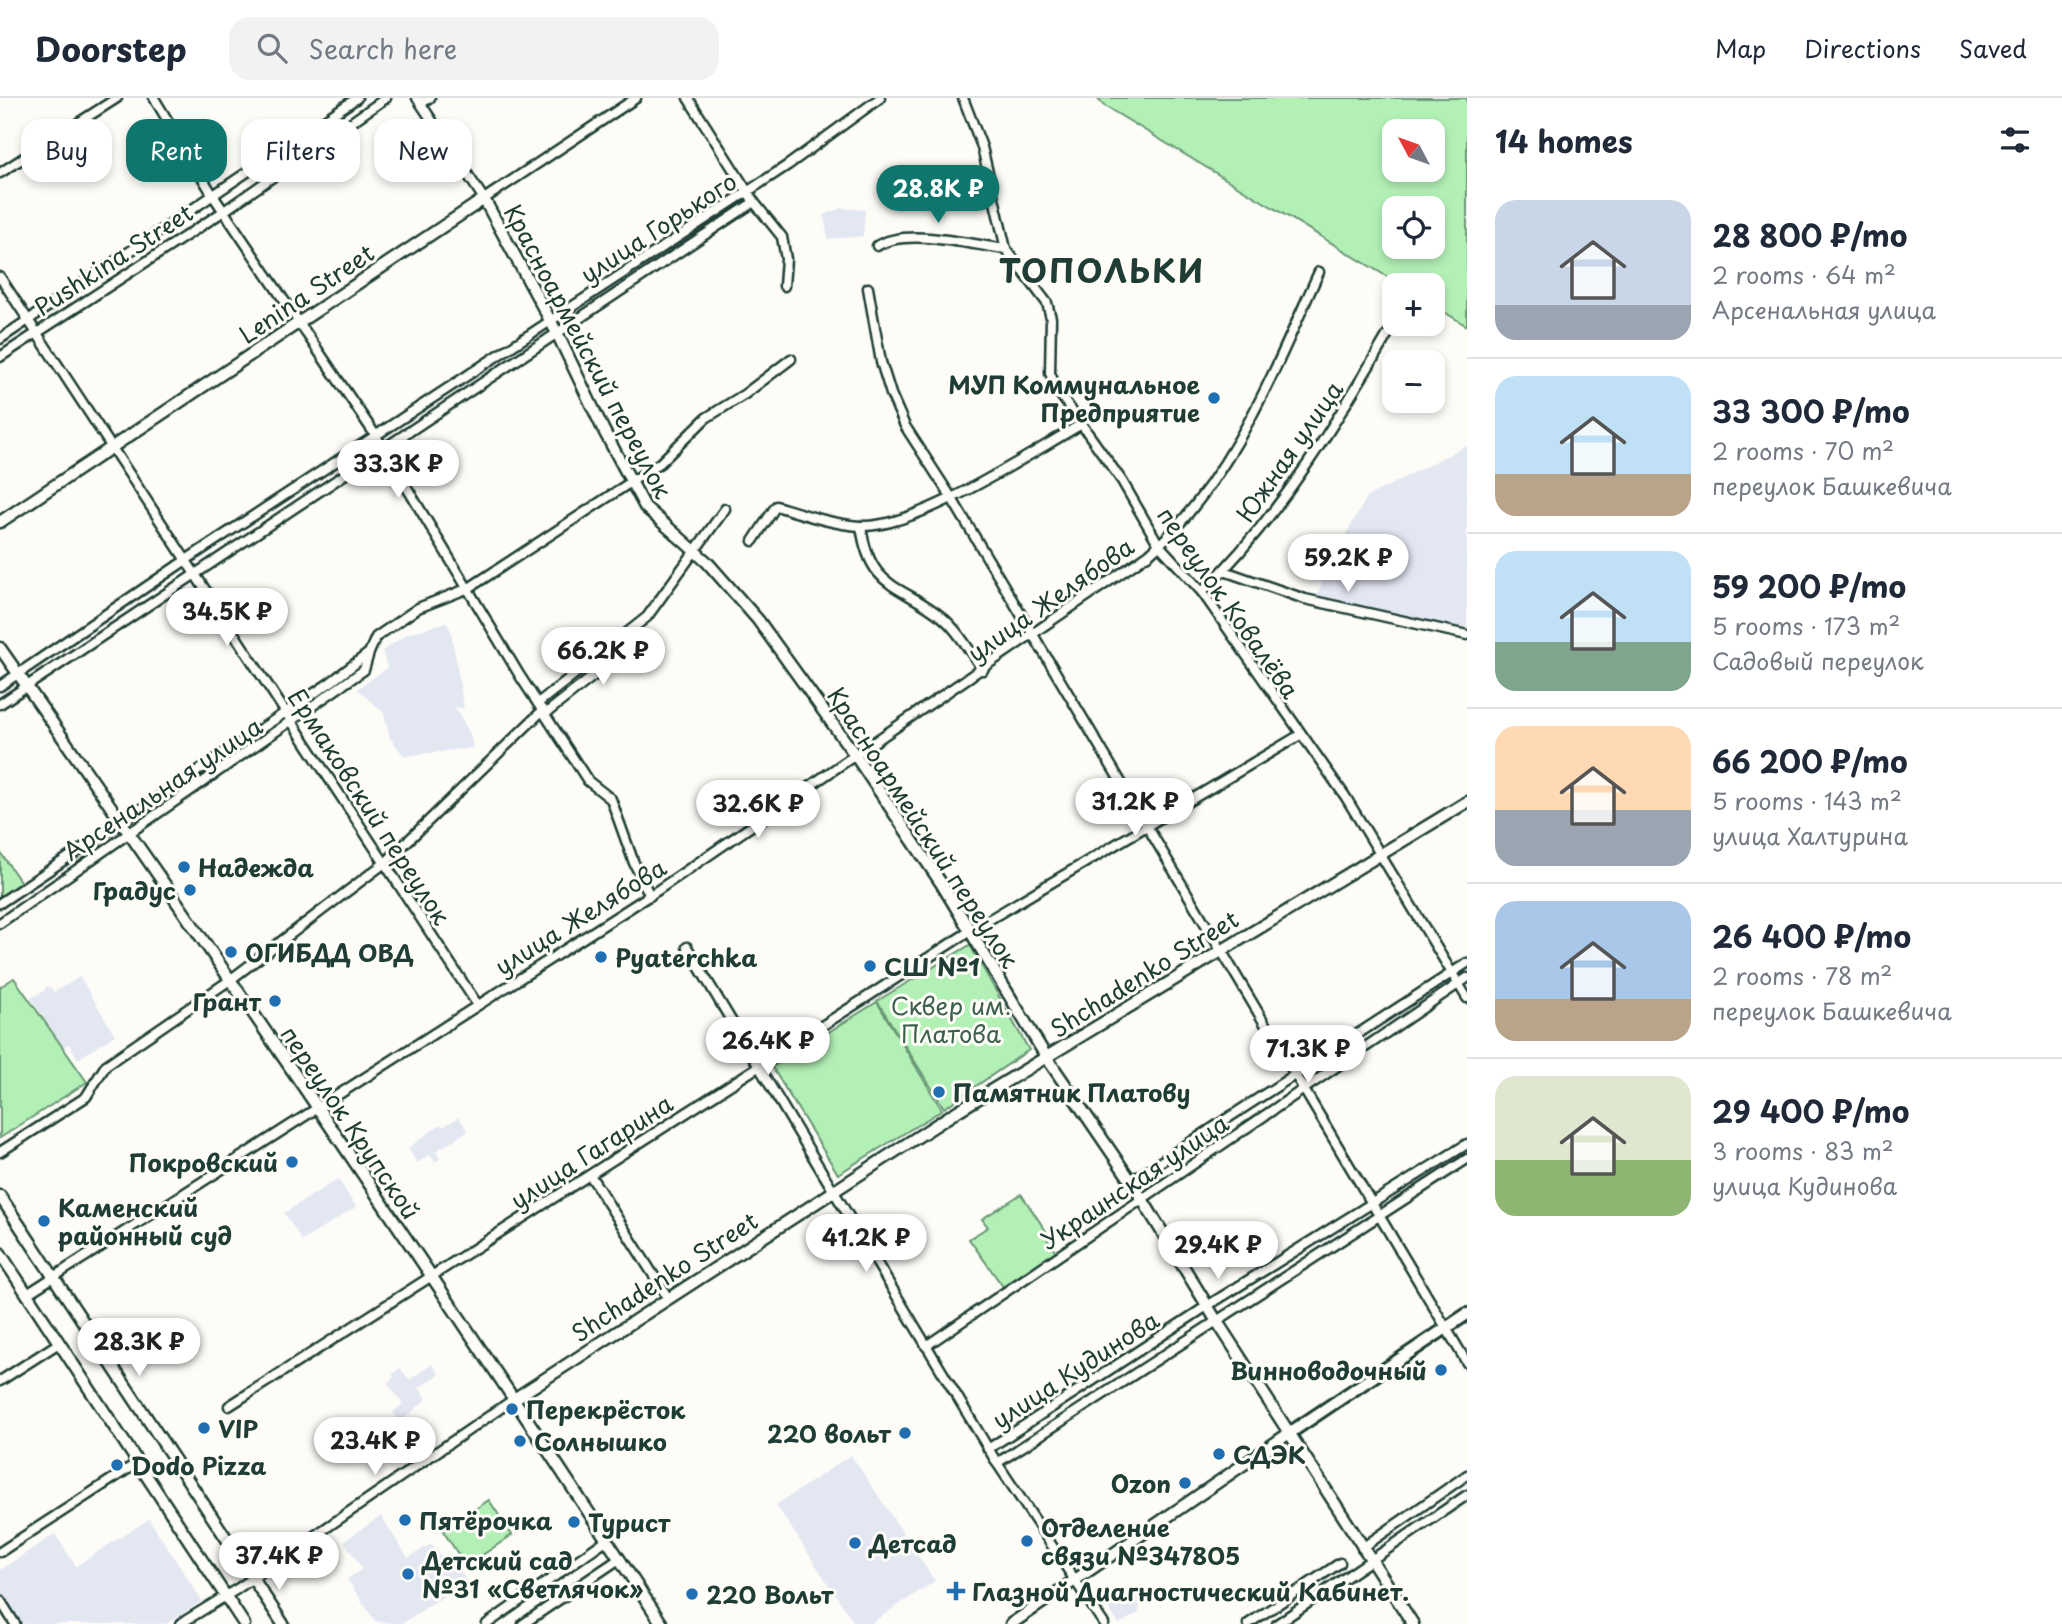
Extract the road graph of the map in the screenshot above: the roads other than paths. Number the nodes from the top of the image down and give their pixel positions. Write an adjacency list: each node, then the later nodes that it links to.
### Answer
1 (117, 98): 11 (street)
2 (154, 98): 13 (street)
3 (357, 98): 13 (street, Pushkina Street)
4 (386, 98): 16 (street, Pushkina Street)
5 (430, 98): 10 (street)
6 (635, 98): 14 (street, Lenina Street)
7 (688, 98): 12 (street)
8 (880, 98): 12 (street, улица Горького)
9 (963, 98): 18 (street, переулок Ковалёва)
10 (419, 101): 14 (street, Красноармейский переулок)
11 (0, 173)
12 (748, 191): 15 (street); 24 (street, улица Горького)
13 (214, 197): 16 (street); 23 (street, Pushkina Street)
14 (484, 199): 24 (street, Красноармейский переулок); 25 (street, Lenina Street)
15 (754, 202): 21 (street); 27 (street, улица Горького)
16 (224, 211): 25 (street); 26 (street, Pushkina Street)
17 (877, 246): 18 (street)
18 (1006, 249): 32 (street, переулок Ковалёва)
19 (1319, 272): 42 (street, улица Желябова)
20 (0, 277): 23 (street, Ермаковский переулок)
21 (784, 286)
22 (868, 288): 37 (street)
23 (30, 318): 26 (street, Ермаковский переулок); 29 (street, Pushkina Street)
24 (551, 320): 27 (street, Красноармейский переулок); 33 (street, улица Горького)
25 (297, 324): 33 (street); 34 (street, Lenina Street)
26 (37, 331): 30 (street, Pushkina Street); 34 (street, Ермаковский переулок)
27 (557, 333): 35 (street, улица Горького); 36 (street, Красноармейский переулок)
28 (1387, 336): 45 (street, Южная улица)
29 (0, 339)
30 (0, 357)
31 (791, 359): 36 (street, Арсенальная улица)
32 (1080, 425): 37 (street); 42 (street, переулок Ковалёва)
33 (376, 436): 35 (street); 44 (street, улица Горького)
34 (114, 447): 39 (street, Lenina Street); 44 (street, Ермаковский переулок)
35 (384, 450): 46 (street, улица Горького); 47 (street)
36 (630, 481): 43 (street, Красноармейский переулок); 47 (street, Арсенальная улица)
37 (951, 497): 40 (street); 50 (street)
38 (725, 509): 43 (street)
39 (0, 522)
40 (861, 526): 41 (street); 54 (street)
41 (753, 541)
42 (1159, 545): 48 (street, переулок Ковалёва); 50 (street, улица Желябова)
43 (693, 550): 59 (street); 63 (street, Красноармейский переулок)
44 (186, 560): 46 (street, Ермаковский переулок); 55 (street, улица Горького)
45 (1224, 571): 48 (street, Южная улица); 49 (street)
46 (195, 573): 56 (street, улица Горького); 60 (street, Ермаковский переулок)
47 (468, 588): 53 (street, Арсенальная улица); 59 (street)
48 (1202, 592): 62 (street, переулок Ковалёва)
49 (1467, 635)
50 (1032, 636): 54 (street, улица Желябова); 66 (street)
51 (642, 638): 59 (street)
52 (0, 648): 55 (street, переулок Крупской)
53 (369, 653): 60 (street, Арсенальная улица); 61 (street, Арсенальная улица)
54 (983, 670): 63 (street, улица Желябова)
55 (18, 674): 56 (street, переулок Крупской); 57 (street, улица Горького)
56 (27, 685): 58 (street, улица Горького); 65 (street, переулок Крупской)
57 (0, 686)
58 (0, 704)
59 (542, 709): 69 (street); 70 (street)
60 (286, 712): 61 (street, Ермаковский переулок); 65 (street, Арсенальная улица)
61 (293, 722): 67 (street, Арсенальная улица); 69 (street, Ермаковский переулок)
62 (1300, 735): 66 (street, улица Гагарина); 68 (street, переулок Ковалёва)
63 (855, 755): 70 (street, улица Желябова); 73 (street, Красноармейский переулок)
64 (1467, 802): 68 (street, Shchadenko Street)
65 (122, 820): 67 (street, переулок Крупской); 71 (street, Арсенальная улица)
66 (1145, 826): 73 (street, улица Гагарина); 75 (street)
67 (131, 832): 72 (street, Арсенальная улица); 79 (street, переулок Крупской)
68 (1379, 853): 75 (street, Shchadenko Street); 77 (street, переулок Ковалёва)
69 (386, 862): 79 (street); 82 (street, Ермаковский переулок)
70 (650, 896): 82 (street, улица Желябова)
71 (0, 903)
72 (0, 923)
73 (970, 931): 83 (street, Красноармейский переулок); 84 (street, улица Гагарина)
74 (687, 947): 84 (street)
75 (1221, 950): 83 (street, Shchadenko Street); 85 (street)
76 (1467, 963): 77 (street, Украинская улица)
77 (1452, 974): 80 (street, переулок Ковалёва); 85 (street, Украинская улица)
78 (1467, 978): 80 (street, Украинская улица)
79 (230, 980): 87 (street, переулок Крупской); 89 (street)
80 (1458, 984): 81 (street, переулок Ковалёва); 86 (street, Украинская улица)
81 (1467, 998)
82 (477, 1004): 87 (street, улица Желябова)
83 (1047, 1058): 92 (street, Красноармейский переулок); 93 (street, Shchadenko Street)
84 (757, 1067): 91 (street, улица Гагарина); 93 (street)
85 (1297, 1075): 86 (street); 92 (street, Украинская улица)
86 (1304, 1088): 95 (street, Украинская улица); 96 (street)
87 (316, 1108): 99 (street, улица Желябова); 100 (street, переулок Крупской)
88 (1467, 1144): 96 (street, улица Кудинова)
89 (0, 1152)
90 (1467, 1159): 97 (street, улица Кудинова)
91 (590, 1175): 100 (street, улица Гагарина); 102 (street)
92 (1131, 1181): 95 (street, Красноармейский переулок)
93 (834, 1192): 102 (street, Shchadenko Street); 108 (street)
94 (0, 1196): 99 (street)
95 (1142, 1199): 103 (street, Красноармейский переулок); 108 (street, Украинская улица)
96 (1370, 1203): 97 (street); 103 (street, улица Кудинова)
97 (1378, 1216): 105 (street, улица Кудинова); 106 (street)
98 (0, 1253): 101 (street)
99 (54, 1276): 101 (street, улица Желябова); 125 (street)
100 (429, 1277): 111 (street, переулок Крупской); 112 (street, улица Гагарина)
101 (27, 1294): 107 (street)
102 (668, 1298): 111 (street, Shchadenko Street)
103 (1207, 1306): 105 (street, Красноармейский переулок); 114 (street, улица Кудинова)
104 (1467, 1314): 106 (main road)
105 (1216, 1320): 113 (street, Красноармейский переулок); 115 (street, улица Кудинова)
106 (1445, 1329): 109 (street); 113 (main road)
107 (59, 1343): 110 (street); 116 (street)
108 (926, 1346): 114 (street)
109 (1467, 1363)
110 (0, 1381)
111 (514, 1399): 119 (street, переулок Крупской); 125 (street, Shchadenko Street)
112 (229, 1406)
113 (1288, 1434): 120 (street, Красноармейский переулок); 126 (street)
114 (988, 1449): 115 (street)
115 (997, 1462): 126 (street)
116 (137, 1463): 121 (street); 127 (street)
117 (1467, 1475): 120 (street)
118 (1467, 1495): 123 (street)
119 (606, 1540): 122 (street, переулок Крупской); 133 (street)
120 (1362, 1548): 123 (street, Красноармейский переулок)
121 (0, 1552)
122 (619, 1559): 134 (street); 135 (street, переулок Крупской)
123 (1371, 1562): 139 (street); 140 (street, Красноармейский переулок)
124 (1339, 1563): 138 (street)
125 (251, 1577): 127 (street, Shchadenko Street); 132 (street)
126 (1076, 1582): 136 (street); 137 (street)
127 (225, 1596): 130 (street, Shchadenko Street); 131 (street)
128 (0, 1600): 129 (street)
129 (15, 1624)
130 (180, 1624)
131 (244, 1624)
132 (282, 1624)
133 (486, 1624)
134 (523, 1624)
135 (662, 1624)
136 (1011, 1624)
137 (1104, 1624)
138 (1248, 1624)
139 (1277, 1624)
140 (1413, 1624)

